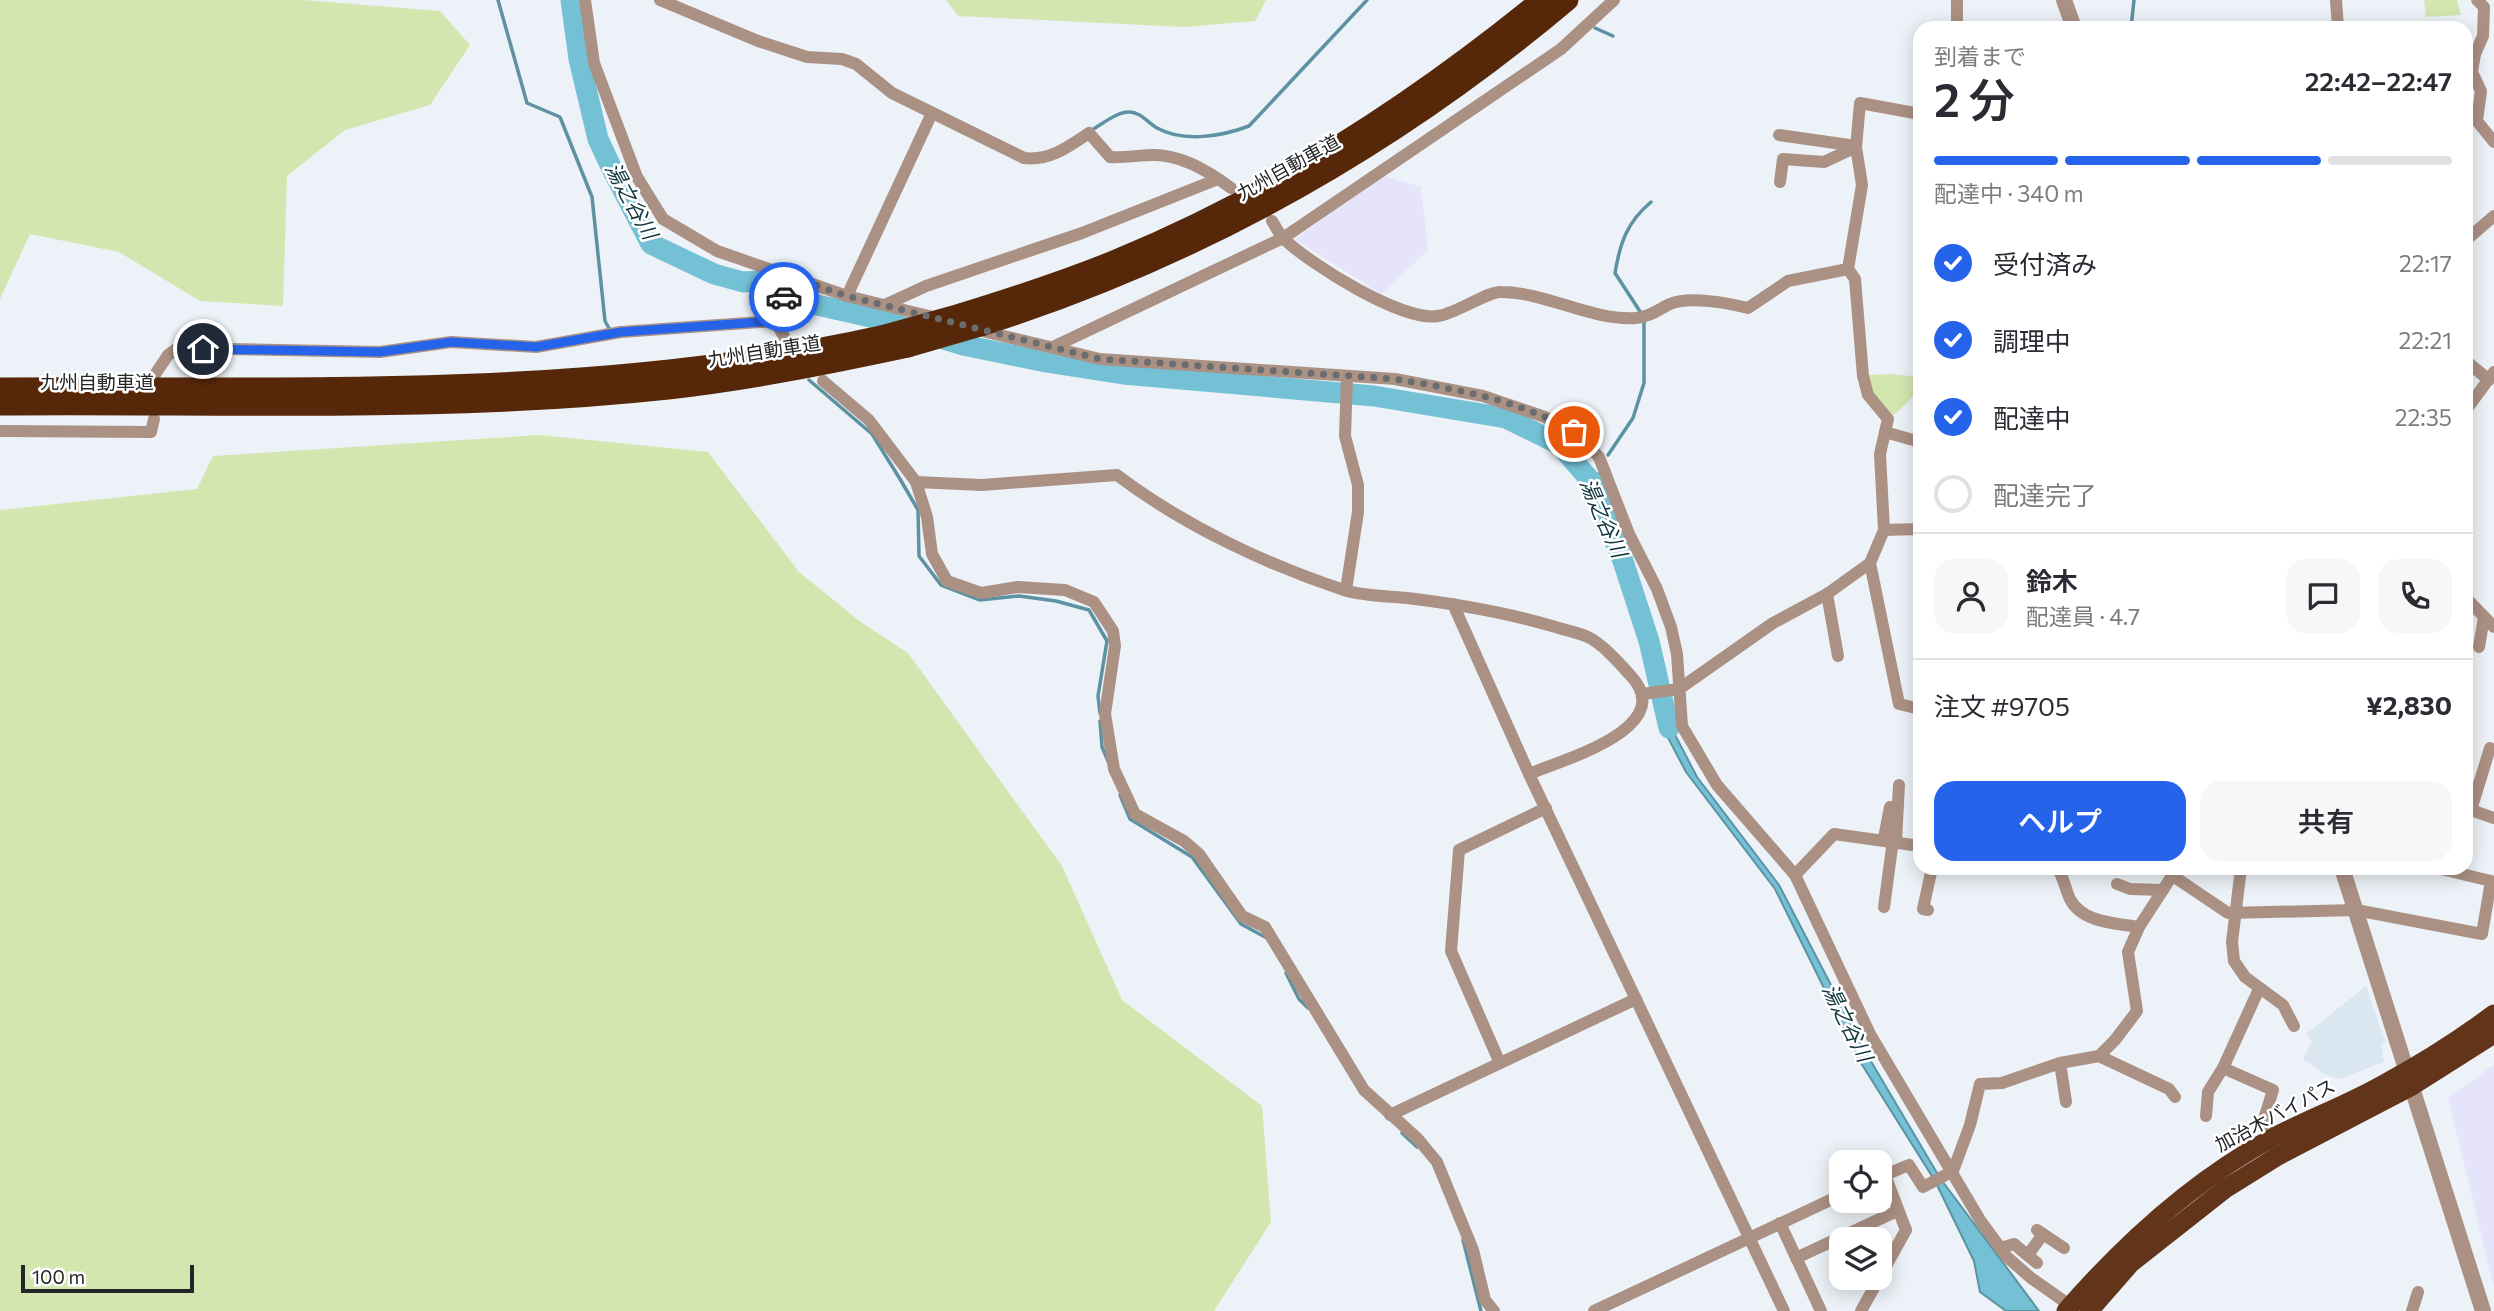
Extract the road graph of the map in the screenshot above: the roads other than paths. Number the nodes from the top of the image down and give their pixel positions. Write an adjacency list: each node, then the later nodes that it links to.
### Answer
1 (585, 0): 30 (street)
2 (660, 0): 15 (street)
3 (1541, 0): 41 (highway, 九州自動車道, bridge)
4 (1568, 0): 43 (highway, 九州自動車道, bridge)
5 (1614, 0): 28 (street)
6 (1957, 0): 10 (street)
7 (2064, 0): 11 (street)
8 (2336, 0): 12 (street)
9 (2477, 0): 13 (street)
10 (1957, 21)
11 (2072, 21)
12 (2338, 21)
13 (2473, 66)
14 (2473, 74): 17 (street)
15 (932, 113): 22 (street); 31 (street)
16 (1913, 113): 21 (street)
17 (2473, 115)
18 (2473, 119): 20 (street)
19 (1779, 135): 21 (street)
20 (2494, 142)
21 (1856, 146): 23 (street); 29 (street)
22 (1218, 178): 24 (street); 32 (street)
23 (1780, 182)
24 (1231, 188)
25 (2494, 216): 27 (street)
26 (1272, 221): 28 (street)
27 (2473, 234)
28 (1283, 238): 29 (street); 35 (street)
29 (1848, 270): 46 (street)
30 (790, 278): 31 (street); 33 (street)
31 (847, 296): 32 (street)
32 (887, 304): 35 (street)
33 (775, 321): 34 (street); 37 (street)
34 (786, 340)
35 (1053, 347): 39 (street)
36 (2473, 365): 38 (street)
37 (154, 376)
38 (2491, 376): 42 (street)
39 (1347, 379): 52 (street); 60 (street)
40 (823, 381): 48 (street)
41 (0, 388)
42 (2473, 400)
43 (0, 405)
44 (154, 419): 45 (street)
45 (0, 431)
46 (1885, 432): 47 (street); 50 (street)
47 (1913, 440)
48 (916, 482): 52 (street); 101 (street)
49 (1913, 529): 50 (street)
50 (1884, 530): 51 (street)
51 (1870, 563): 53 (street); 62 (street)
52 (1346, 590): 54 (street)
53 (1827, 594): 59 (street); 60 (street)
54 (1453, 604): 61 (street); 64 (street)
55 (2473, 605): 56 (street)
56 (2484, 617): 57 (street); 58 (street)
57 (2494, 627)
58 (2479, 647)
59 (1838, 656)
60 (1676, 689): 61 (street); 73 (street)
61 (1646, 694): 64 (street)
62 (1913, 707)
63 (2494, 750): 66 (street)
64 (1529, 774): 68 (street)
65 (1899, 785): 71 (street)
66 (2473, 803)
67 (1890, 807): 71 (street)
68 (1546, 808): 90 (street); 95 (street)
69 (2473, 811): 70 (street)
70 (2494, 818)
71 (1891, 840): 72 (street); 73 (street); 83 (street)
72 (1913, 845)
73 (1795, 874): 104 (street)
74 (1930, 875): 84 (street)
75 (2060, 875): 87 (street)
76 (2173, 875): 82 (street)
77 (2179, 875): 86 (street)
78 (2240, 875): 86 (street)
79 (2344, 875): 85 (street)
80 (2466, 875): 88 (street)
81 (2117, 884): 82 (street)
82 (2163, 890): 87 (street)
83 (1884, 907)
84 (1928, 910)
85 (2356, 910): 86 (street); 88 (street); 98 (street)
86 (2235, 912): 89 (street)
87 (2139, 927): 94 (street)
88 (2488, 935)
89 (2259, 989): 92 (street); 97 (street)
90 (1636, 999): 95 (street); 110 (street)
91 (2494, 1014): 98 (highway, 加治木バイパス)
92 (2294, 1026)
93 (2494, 1034): 98 (highway, 加治木バイパス)
94 (2099, 1056): 96 (street); 99 (street)
95 (1499, 1061): 101 (street)
96 (2060, 1063): 100 (street); 104 (street)
97 (2223, 1068): 102 (street); 103 (street)
98 (2410, 1078): 103 (highway, 加治木バイパス); 116 (highway, 加治木バイパス); 123 (street)
99 (2175, 1097)
100 (2066, 1102)
101 (1390, 1115): 115 (street)
102 (2206, 1116)
103 (2272, 1138): 116 (highway, 加治木バイパス)
104 (1952, 1171): 105 (street); 111 (street)
105 (1892, 1172)
106 (1892, 1199): 108 (street)
107 (1829, 1201): 109 (street)
108 (1897, 1211): 113 (street); 121 (street)
109 (1780, 1223): 110 (street); 113 (street)
110 (1747, 1238): 118 (street); 119 (street)
111 (2000, 1248): 112 (street); 116 (street)
112 (2064, 1248)
113 (1796, 1258): 120 (street)
114 (2418, 1292): 122 (street)
115 (1486, 1306): 117 (street)
116 (2076, 1309)
117 (1494, 1311)
118 (1594, 1311)
119 (1784, 1311)
120 (1821, 1311)
121 (1861, 1311)
122 (2412, 1311)
123 (2483, 1311)

